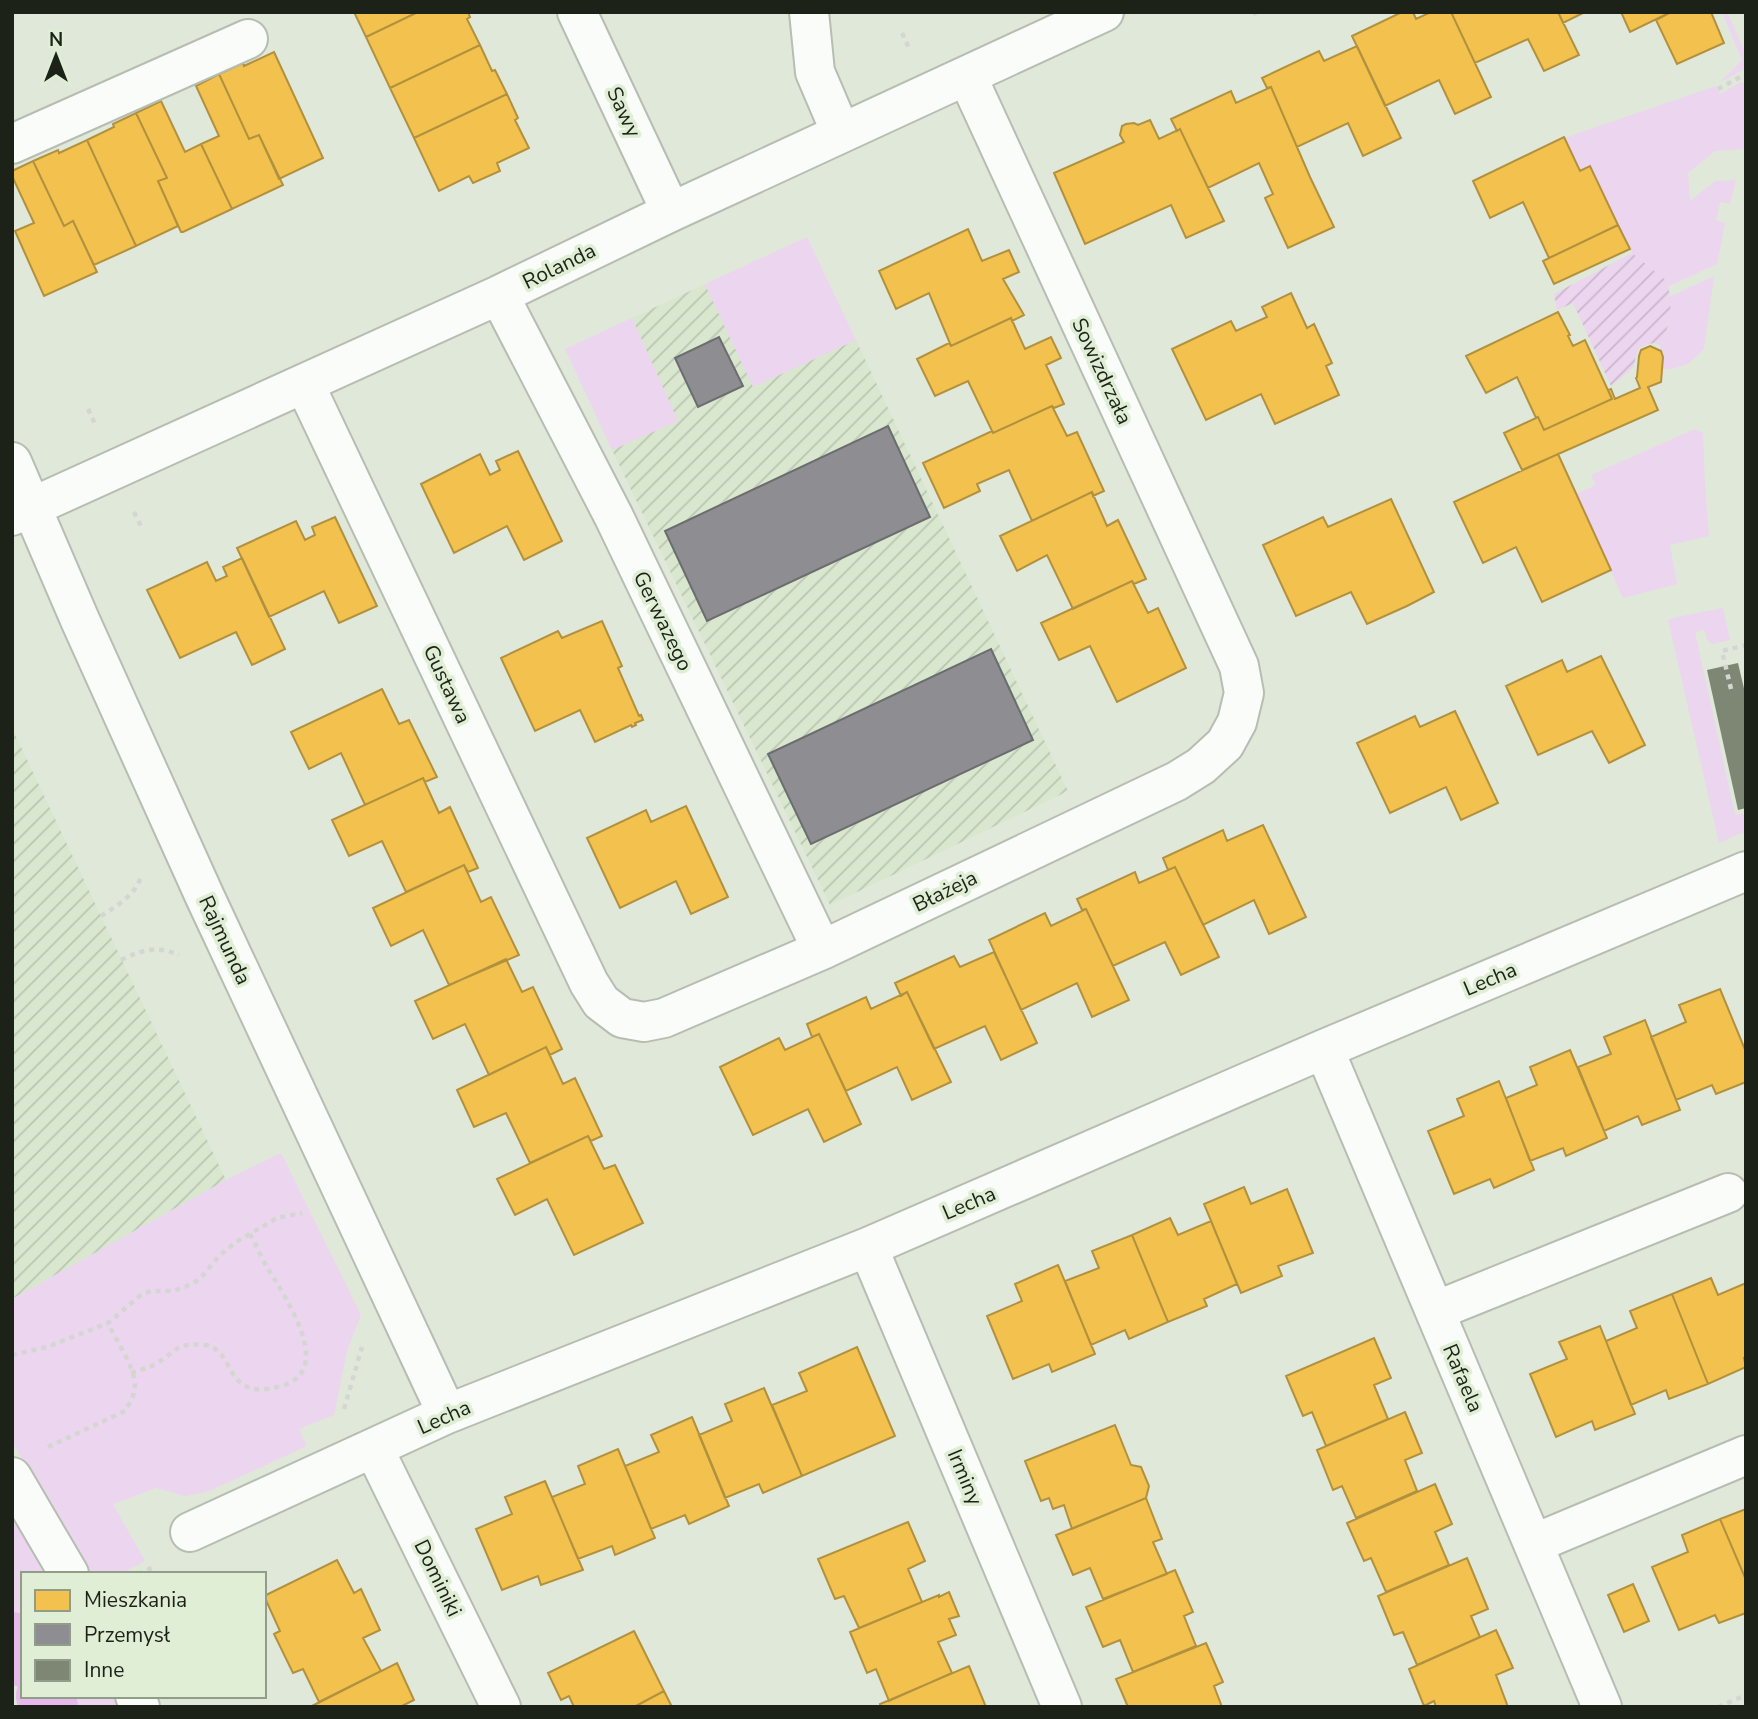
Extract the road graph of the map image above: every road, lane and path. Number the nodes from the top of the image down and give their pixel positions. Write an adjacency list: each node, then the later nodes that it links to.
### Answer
1 (577, 12): 10 (street, Sawy)
2 (809, 12): 8 (street)
3 (1104, 12): 5 (street, Rolanda)
4 (248, 39): 9 (street)
5 (967, 76): 8 (street, Rolanda); 16 (street, Sowizdrzała)
6 (1746, 77): 7 (path)
7 (1718, 89)
8 (841, 133): 10 (street, Rolanda)
9 (12, 144)
10 (671, 212): 11 (street, Rolanda)
11 (499, 295): 12 (street, Rolanda); 19 (street, Gerwazego)
12 (305, 385): 14 (street, Rolanda); 20 (street, Gustawa)
13 (12, 462): 14 (street, Rajmunda)
14 (22, 511): 30 (street, Rajmunda)
15 (1746, 645): 17 (path)
16 (1239, 666): 19 (street, Błażeja)
17 (1731, 689)
18 (1746, 871): 21 (street, Lecha)
19 (821, 950): 20 (street, Błażeja)
20 (589, 983)
21 (1324, 1049): 25 (street, Lecha); 26 (street, Rafaela)
22 (1728, 1193): 26 (street)
23 (305, 1213): 24 (path)
24 (250, 1234): 27 (path); 29 (path)
25 (868, 1247): 30 (street, Lecha); 42 (street, Irminy)
26 (1435, 1311): 36 (street, Rafaela)
27 (108, 1323): 28 (path); 29 (path)
28 (12, 1355)
29 (131, 1373): 31 (path)
30 (447, 1414): 32 (street, Lecha)
31 (48, 1447)
32 (374, 1448): 35 (street, Lecha); 41 (street, Dominiki)
33 (1746, 1455): 36 (street)
34 (12, 1477): 38 (street)
35 (190, 1532)
36 (1533, 1544): 43 (street, Rafaela)
37 (165, 1561): 39 (path)
38 (68, 1572)
39 (142, 1572)
40 (1746, 1695): 44 (path)
41 (501, 1707)
42 (1062, 1707)
43 (1602, 1707)
44 (1718, 1707)

